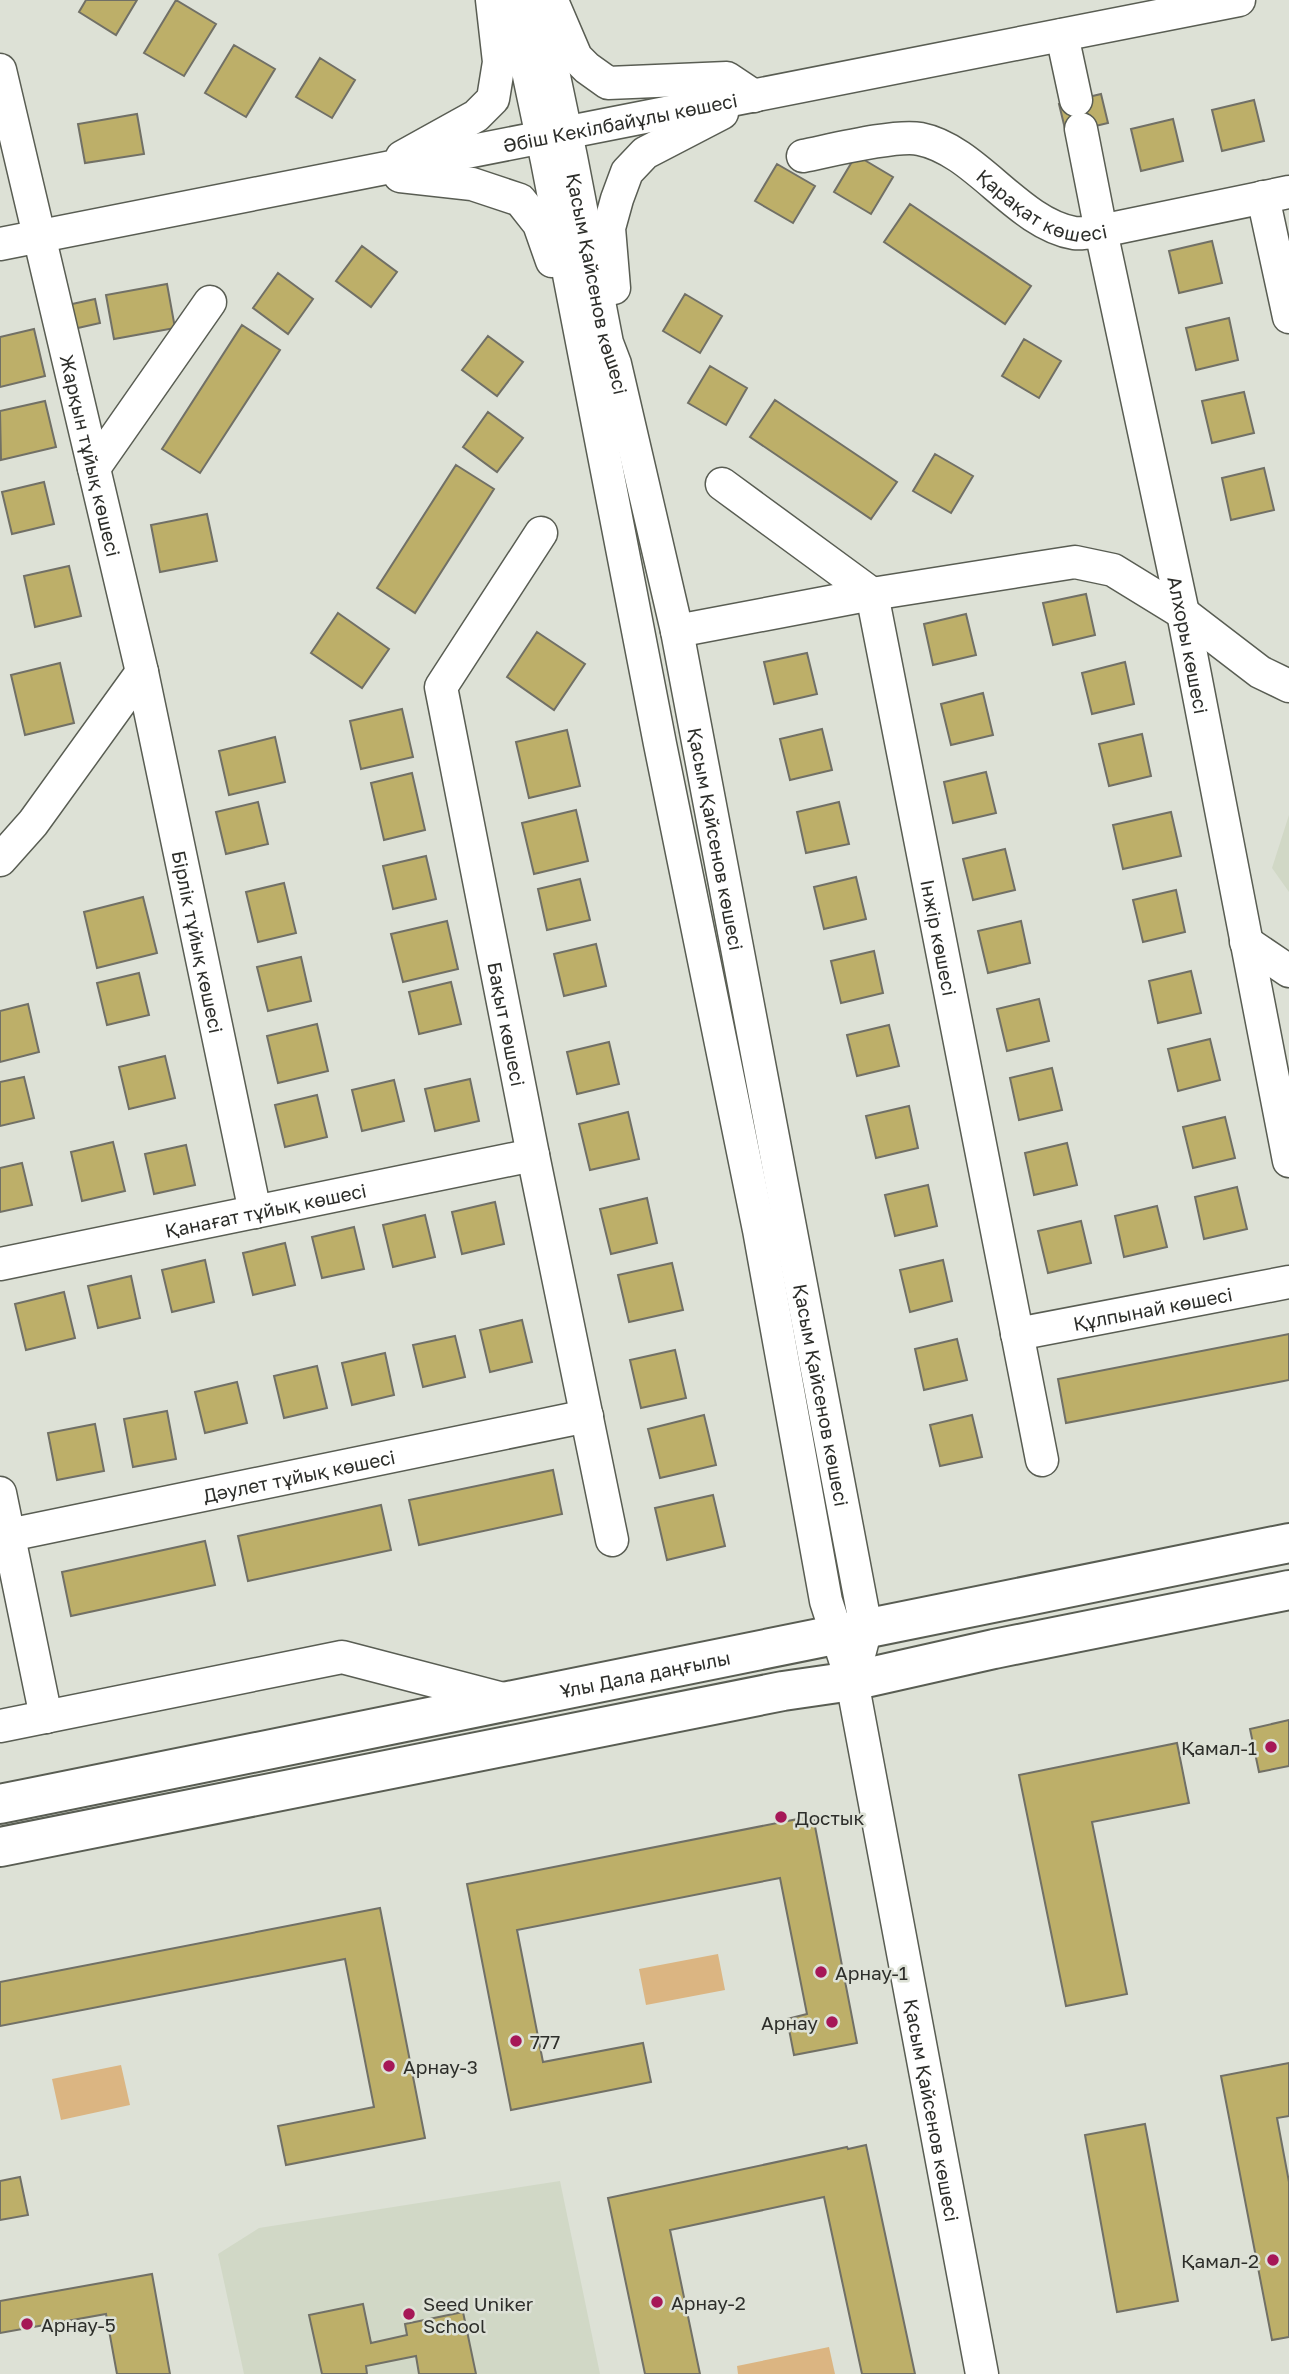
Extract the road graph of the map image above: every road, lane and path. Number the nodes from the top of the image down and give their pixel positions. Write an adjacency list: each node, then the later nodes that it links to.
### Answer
1 (492, 0): 11 (street)
2 (513, 0): 9 (street, Қасым Қайсенов көшесі)
3 (538, 0): 9 (street, Қасым Қайсенов көшесі)
4 (552, 0): 8 (street)
5 (1239, 0): 6 (street, Әбіш Кекілбайұлы көшесі)
6 (1062, 35): 8 (street, Әбіш Кекілбайұлы көшесі); 13 (street, Алхоры көшесі)
7 (0, 70): 14 (street, Жарқын тұйық көшесі)
8 (754, 96): 9 (street, Әбіш Кекілбайұлы көшесі); 18 (street)
9 (553, 136): 11 (street, Әбіш Кекілбайұлы көшесі); 18 (street, Қасым Қайсенов көшесі)
10 (803, 156): 13 (street, Қарақат көшесі)
11 (371, 173): 14 (street, Әбіш Кекілбайұлы көшесі); 18 (street)
12 (1276, 195): 13 (street, Қарақат көшесі); 17 (street)
13 (1101, 232): 23 (street, Алхоры көшесі)
14 (41, 236): 15 (street, Әбіш Кекілбайұлы көшесі); 19 (street, Жарқын тұйық көшесі)
15 (0, 244)
16 (210, 302): 19 (street)
17 (1289, 317)
18 (600, 361): 24 (street, Қасым Қайсенов көшесі); 43 (street, Қасым Қайсенов көшесі)
19 (94, 468): 25 (street, Жарқын тұйық көшесі)
20 (722, 484): 22 (street)
21 (541, 533): 30 (street, Бақыт көшесі)
22 (872, 594): 23 (street); 24 (street); 35 (street, Інжір көшесі)
23 (1183, 613): 26 (street); 28 (street, Алхоры көшесі)
24 (677, 631): 43 (street, Қасым Қайсенов көшесі)
25 (142, 672): 27 (street); 32 (street, Бірлік тұйық көшесі)
26 (1289, 686)
27 (0, 860)
28 (1246, 942): 29 (street); 31 (street, Алхоры көшесі)
29 (1289, 971)
30 (533, 1155): 32 (street, Қанағат тұйық көшесі); 36 (street, Бақыт көшесі)
31 (1289, 1161)
32 (255, 1212): 33 (street, Қанағат тұйық көшесі)
33 (0, 1264)
34 (1289, 1282): 35 (street, Құлпынай көшесі)
35 (1017, 1334): 37 (street, Інжір көшесі)
36 (587, 1416): 39 (street, Дәулет тұйық көшесі); 40 (street, Бақыт көшесі)
37 (1042, 1460)
38 (0, 1493): 39 (street)
39 (9, 1535): 46 (street)
40 (612, 1540)
41 (1289, 1544): 43 (main road, Ұлы Дала даңғылы)
42 (1289, 1590): 44 (main road)
43 (852, 1632): 44 (street, Қасым Қайсенов көшесі); 45 (main road, Ұлы Дала даңғылы)
44 (852, 1681): 49 (main road); 50 (street, Қасым Қайсенов көшесі)
45 (512, 1701): 46 (street); 48 (main road, Ұлы Дала даңғылы)
46 (46, 1717): 47 (street)
47 (0, 1726)
48 (0, 1804)
49 (0, 1847)
50 (982, 2374)

